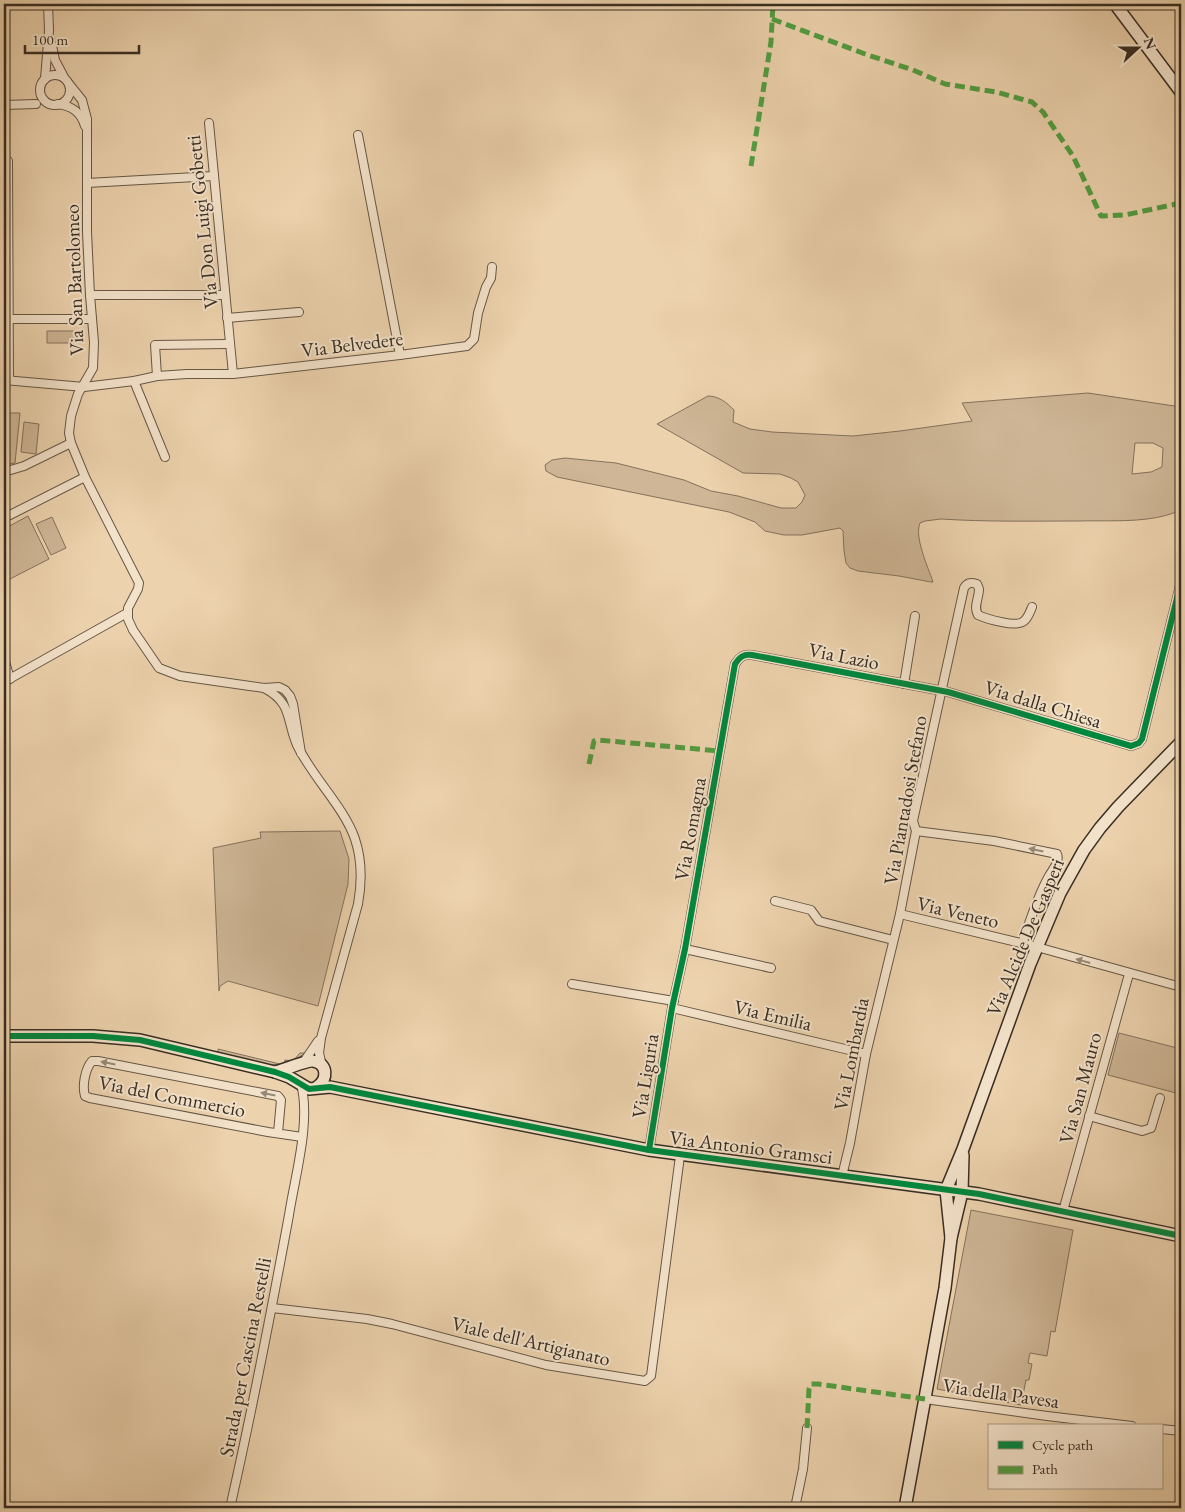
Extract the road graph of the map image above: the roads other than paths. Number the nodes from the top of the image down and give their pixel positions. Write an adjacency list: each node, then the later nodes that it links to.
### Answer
1 (48, 4): 3 (street)
2 (1115, 4): 6 (street)
3 (49, 30): 4 (street); 5 (street, Via San Bartolomeo)
4 (45, 79): 5 (street); 7 (street)
5 (66, 81): 9 (street); 12 (street, Via San Bartolomeo)
6 (1181, 92)
7 (42, 96): 8 (street); 9 (street, Via San Bartolomeo)
8 (36, 104): 9 (street); 10 (street)
9 (56, 104): 12 (street, Via San Bartolomeo)
10 (4, 105)
11 (209, 123): 15 (street, Via Don Luigi Gobetti)
12 (87, 132): 16 (street, Via San Bartolomeo)
13 (358, 135): 25 (street)
14 (8, 161): 22 (street)
15 (214, 176): 16 (street); 21 (street, Via Don Luigi Gobetti)
16 (87, 183): 18 (street, Via San Bartolomeo)
17 (492, 267): 25 (street, Via Belvedere)
18 (90, 295): 19 (street); 23 (street, Via San Bartolomeo)
19 (222, 295)
20 (299, 312): 21 (street, Via Don Luigi Gobetti)
21 (228, 318): 26 (street, Via Don Luigi Gobetti)
22 (9, 319): 23 (street); 28 (street)
23 (92, 319): 30 (street, Via San Bartolomeo)
24 (226, 344): 27 (street)
25 (400, 355): 26 (street, Via Belvedere)
26 (233, 374): 27 (street, Via Belvedere)
27 (157, 376): 29 (street, Via Belvedere)
28 (6, 380): 30 (street, Via Belvedere)
29 (134, 381): 30 (street, Via Belvedere); 32 (street)
30 (84, 387): 31 (street, Via San Bartolomeo)
31 (71, 444): 33 (street); 34 (street, Via San Bartolomeo)
32 (165, 457)
33 (4, 472)
34 (85, 477): 35 (street); 38 (street, Via San Bartolomeo)
35 (4, 518)
36 (1181, 582): 44 (street, Via dalla Chiesa)
37 (1032, 607): 44 (street, Via Piantadosi Stefano)
38 (127, 613): 42 (street); 59 (street)
39 (916, 616): 43 (street)
40 (740, 657): 43 (street, Via Lazio); 52 (street, Via Romagna)
41 (4, 658): 42 (street)
42 (7, 681)
43 (904, 684): 44 (street, Via Lazio)
44 (942, 691): 46 (street, Via Piantadosi Stefano)
45 (1181, 742): 51 (street, Via Alcide De Gasperi)
46 (916, 830): 48 (street, Via Piantadosi Stefano); 50 (street, one-way to 46)
47 (775, 901): 49 (street)
48 (900, 914): 49 (street, Via Lombardia); 50 (street, Via Veneto)
49 (893, 940): 60 (street, Via Lombardia)
50 (1022, 944): 51 (street, Via Veneto)
51 (1038, 947): 54 (street, Via Veneto, one-way to 51); 72 (street, Via Alcide De Gasperi)
52 (685, 949): 53 (street); 57 (street, Via Romagna)
53 (771, 968)
54 (1128, 974): 56 (street, Via Veneto); 69 (street, Via San Mauro)
55 (572, 984): 57 (street)
56 (1181, 987)
57 (673, 1005): 60 (street, Via Emilia); 73 (street, Via Liguria)
58 (4, 1036): 63 (street)
59 (321, 1038): 61 (street); 62 (street)
60 (866, 1054): 75 (street, Via Lombardia)
61 (303, 1064): 62 (street); 63 (street); 64 (street)
62 (323, 1068): 65 (street); 66 (street, Via Antonio Gramsci)
63 (275, 1072): 64 (street)
64 (301, 1084): 65 (street); 68 (street)
65 (317, 1087): 66 (street, Via Antonio Gramsci); 68 (street)
66 (350, 1090): 73 (street, Via Antonio Gramsci)
67 (1160, 1098): 69 (street)
68 (305, 1109): 71 (street)
69 (1089, 1116): 78 (street, Via San Mauro)
70 (278, 1133): 70 (street, Via del Commercio, one-way to 70); 71 (street, Via del Commercio)
71 (302, 1138): 81 (street, Strada per Cascina Restelli)
72 (963, 1149): 76 (street, Via Alcide De Gasperi); 77 (street, Via Alcide De Gasperi)
73 (649, 1150): 74 (street, Via Antonio Gramsci)
74 (680, 1156): 75 (street, Via Antonio Gramsci); 81 (street, Viale dell'Artigianato)
75 (842, 1176): 76 (street, Via Antonio Gramsci)
76 (946, 1190): 77 (street, Via Antonio Gramsci); 80 (street)
77 (962, 1192): 78 (street, Via Antonio Gramsci); 80 (street, Via Alcide De Gasperi)
78 (1063, 1211): 79 (street, Via Antonio Gramsci)
79 (1181, 1236)
80 (951, 1238): 82 (street)
81 (272, 1308): 88 (street, Strada per Cascina Restelli)
82 (924, 1399): 83 (street, Via della Pavesa); 87 (street)
83 (1115, 1424)
84 (807, 1428): 89 (street)
85 (1162, 1429): 86 (street)
86 (1181, 1431)
87 (906, 1504)
88 (230, 1508)
89 (795, 1508)

